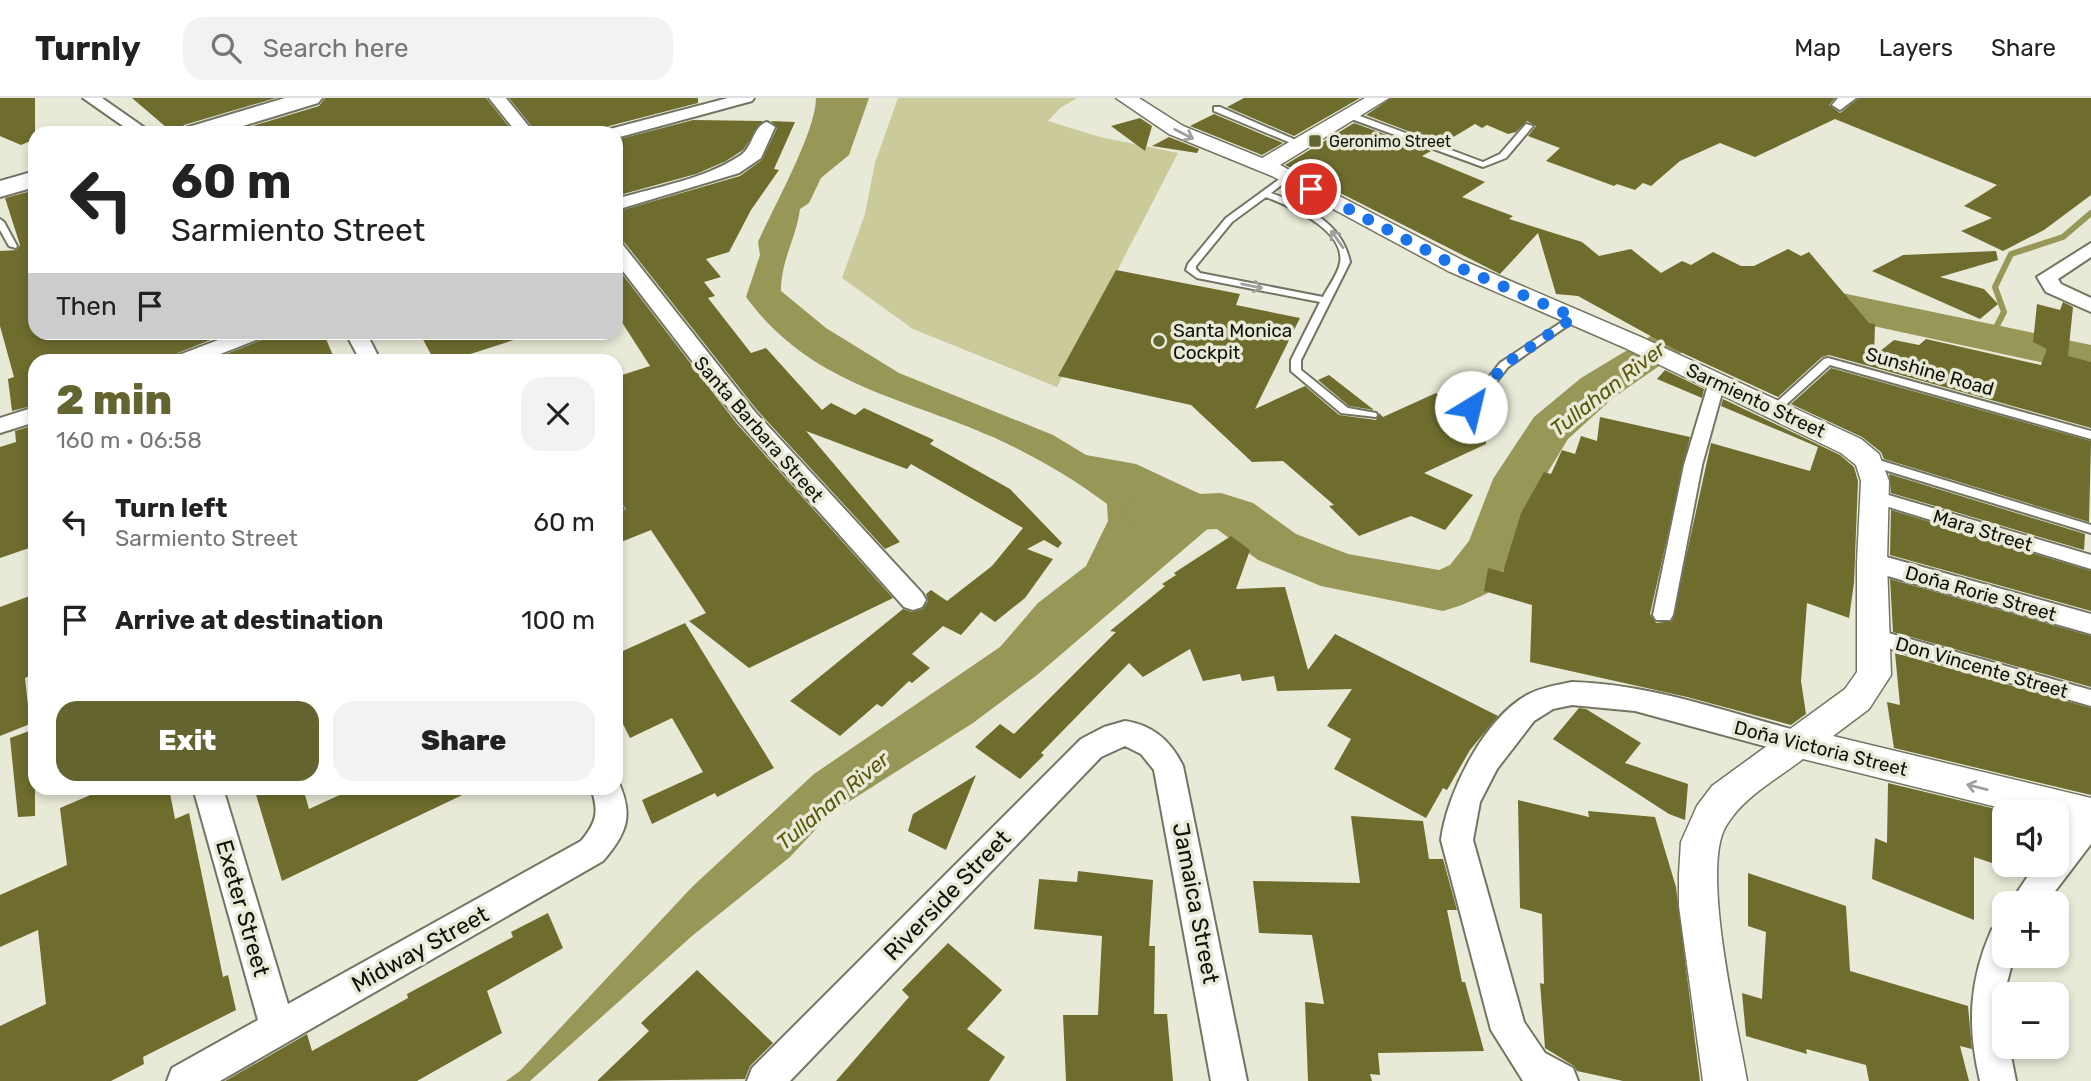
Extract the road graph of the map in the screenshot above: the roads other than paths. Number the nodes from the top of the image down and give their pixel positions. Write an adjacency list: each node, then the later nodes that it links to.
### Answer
1 (91, 98): 9 (street)
2 (310, 98): 10 (main road)
3 (746, 98): 14 (street)
4 (1126, 98): 16 (street, Sarmiento Street, one-way to 16)
5 (1380, 98): 8 (street)
6 (501, 99): 11 (street)
7 (1217, 109): 15 (lane)
8 (1349, 115): 12 (lane); 15 (street)
9 (133, 126)
10 (217, 126)
11 (521, 126)
12 (1529, 126)
13 (767, 127): 21 (street)
14 (623, 131)
15 (1301, 144): 16 (street)
16 (1265, 165): 17 (street, Sarmiento Street)
17 (1288, 177): 20 (lane); 28 (street, Sarmiento Street)
18 (28, 181): 19 (main road)
19 (0, 189)
20 (1265, 194): 26 (lane, one-way to 20); 26 (lane, one-way to 26)
21 (623, 203)
22 (0, 222): 23 (lane)
23 (13, 246)
24 (2091, 249): 27 (street)
25 (623, 258): 43 (street, Santa Barbara Street)
26 (1326, 301): 34 (lane)
27 (2091, 306)
28 (1574, 317): 31 (street, Sarmiento Street); 32 (lane)
29 (238, 340): 30 (street)
30 (202, 354)
31 (1717, 382): 33 (street, Sarmiento Street); 44 (street)
32 (1471, 407)
33 (1774, 409): 37 (lane, Sunshine Road); 38 (street, Sarmiento Street)
34 (1372, 415)
35 (28, 416): 36 (street)
36 (0, 426)
37 (2091, 435)
38 (1869, 461): 39 (street); 40 (lane)
39 (1875, 497): 41 (street); 42 (street, Mara Street)
40 (2091, 529)
41 (1872, 562): 45 (street, Doña Rorie Street); 46 (street)
42 (2091, 562)
43 (913, 600)
44 (1663, 615)
45 (2091, 624)
46 (1874, 637): 47 (street, Don Vincente Street); 49 (street)
47 (2091, 698)
48 (1140, 736): 60 (street, Riverside Street); 61 (street, Jamaica Street)
49 (1798, 743): 52 (street, Doña Victoria Street, one-way to 49); 62 (street, Doña Victoria Street); 63 (street)
50 (210, 795): 58 (street, Exeter Street)
51 (609, 795): 58 (street, Midway Street)
52 (2091, 814)
53 (2091, 820): 54 (street)
54 (2069, 848)
55 (2046, 877): 56 (street)
56 (2035, 891)
57 (1994, 968): 64 (street)
58 (278, 1029): 59 (street, Midway Street)
59 (184, 1081)
60 (765, 1081)
61 (1229, 1081)
62 (1559, 1081)
63 (1725, 1081)
64 (1998, 1081)

